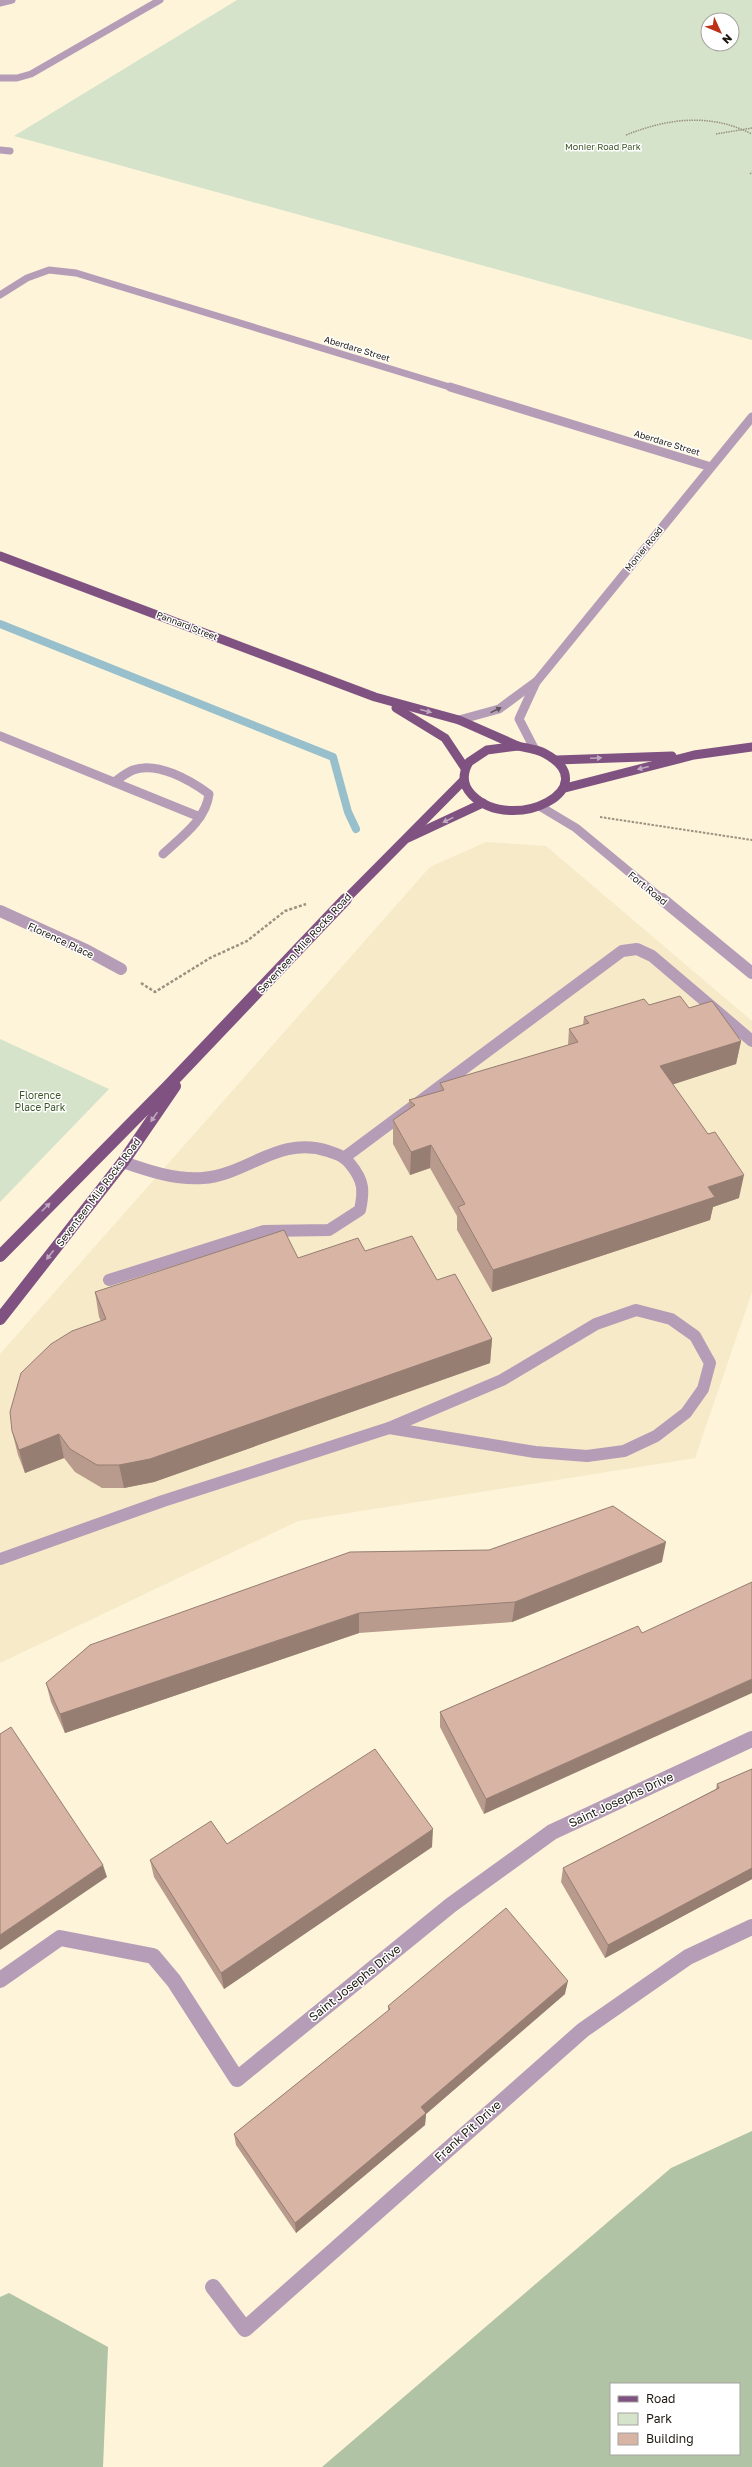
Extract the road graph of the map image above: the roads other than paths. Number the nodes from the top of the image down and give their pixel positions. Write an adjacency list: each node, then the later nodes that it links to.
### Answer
1 (12, 0): 3 (street)
2 (160, 0): 4 (street)
3 (0, 3)
4 (0, 78)
5 (0, 150): 6 (street)
6 (10, 151)
7 (0, 295): 9 (street, Aberdare Street)
8 (752, 417): 9 (street, Monier Road)
9 (711, 467): 11 (street, Monier Road)
10 (0, 556): 12 (main road, Pannard Street)
11 (537, 681): 13 (street, Monier Road, one-way to 11); 17 (street, Monier Road)
12 (375, 697): 13 (main road, Pannard Street, one-way to 13); 20 (main road, Pannard Street)
13 (459, 720): 15 (main road, Pannard Street)
14 (0, 736): 22 (street)
15 (518, 746): 17 (main road); 20 (main road)
16 (752, 747): 18 (main road)
17 (534, 748): 19 (main road)
18 (694, 756): 19 (main road, one-way to 18); 23 (main road, one-way to 23)
19 (557, 760): 23 (main road)
20 (465, 768): 21 (main road)
21 (464, 780): 24 (main road); 27 (main road, Seventeen Mile Rocks Road)
22 (114, 782): 26 (street); 26 (street)
23 (565, 788): 25 (main road)
24 (483, 803): 25 (main road); 27 (main road, Seventeen Mile Rocks Road, one-way to 27)
25 (542, 807): 31 (street, Fort Road)
26 (200, 817): 28 (street)
27 (400, 842): 33 (main road, Seventeen Mile Rocks Road)
28 (163, 854)
29 (0, 912): 30 (street, Florence Place)
30 (121, 969)
31 (752, 973)
32 (752, 1041): 34 (street)
33 (192, 1062): 35 (main road, Seventeen Mile Rocks Road, one-way to 35); 36 (main road, Seventeen Mile Rocks Road, one-way to 33)
34 (345, 1157): 35 (street); 37 (street)
35 (123, 1162): 38 (main road, Seventeen Mile Rocks Road, one-way to 38)
36 (0, 1256)
37 (109, 1280)
38 (0, 1319)
39 (390, 1428): 39 (street); 40 (street)
40 (0, 1559)
41 (752, 1739): 43 (street, Saint Josephs Drive)
42 (752, 1927): 44 (street, Frank Pit Drive)
43 (0, 1980)
44 (213, 2287)

